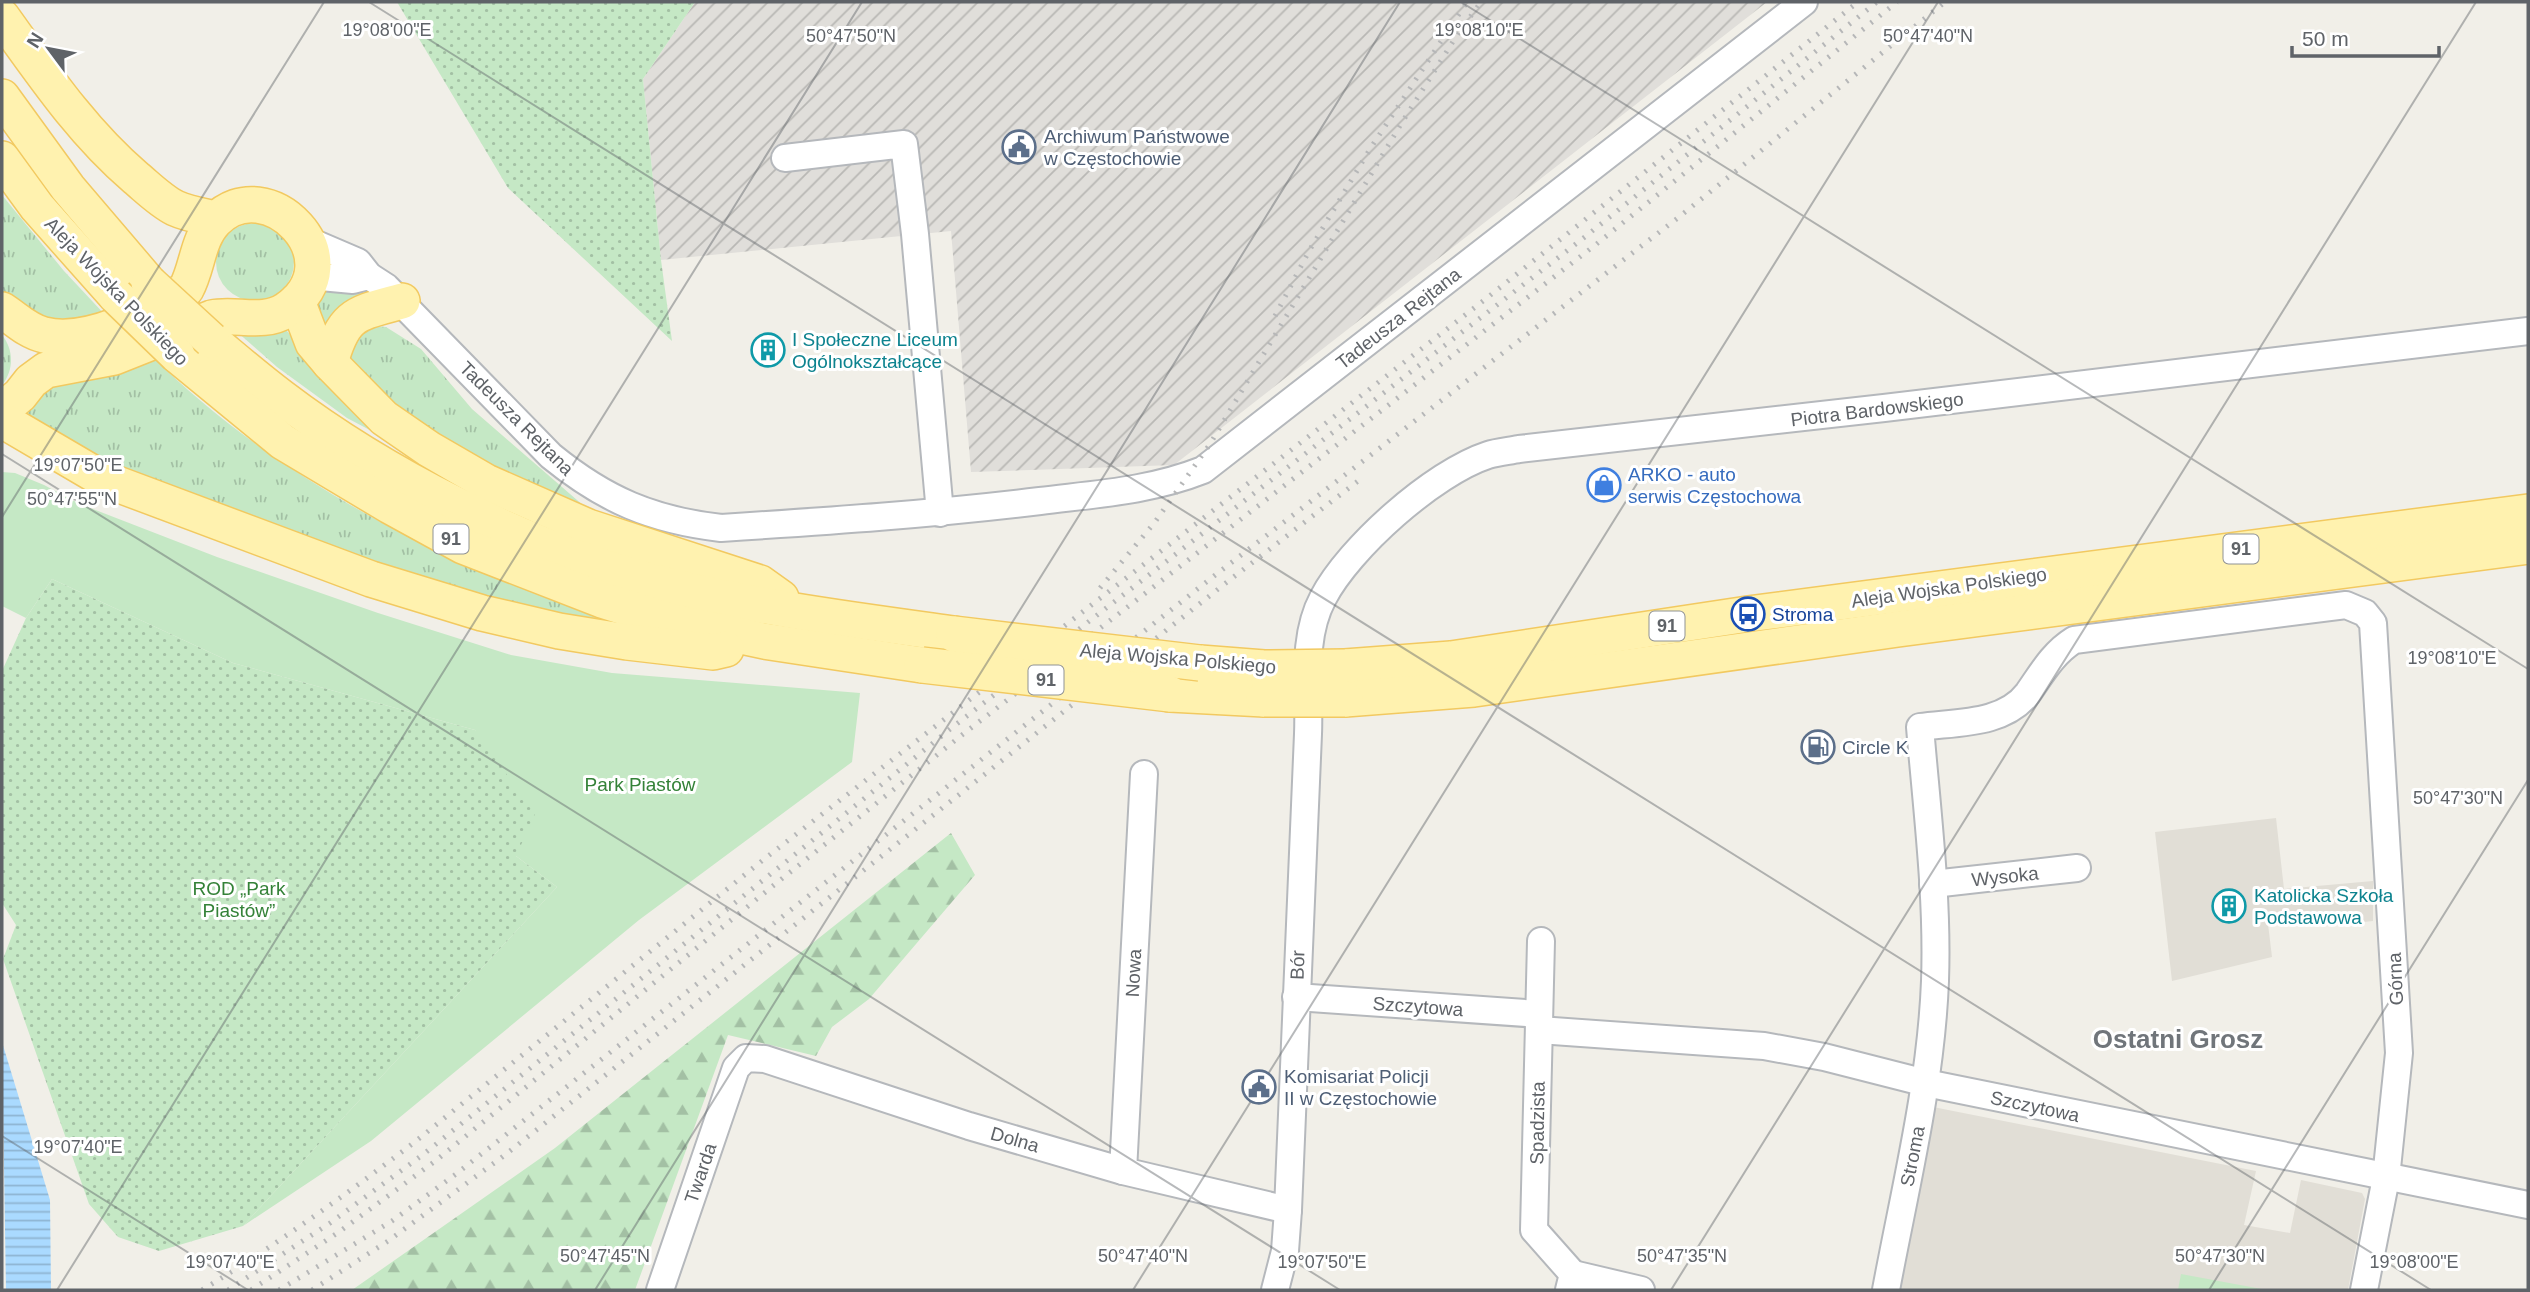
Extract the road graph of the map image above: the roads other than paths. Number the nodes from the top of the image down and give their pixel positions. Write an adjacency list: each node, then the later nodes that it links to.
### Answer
1 (1804, 2): 17 (street, Tadeusza Rejtana)
2 (2, 17): 6 (main road)
3 (2, 97): 19 (main road, Aleja Wojska Polskiego / 91, bridge)
4 (785, 158): 17 (street)
5 (2, 159): 22 (main road, Aleja Wojska Polskiego / 91, bridge)
6 (216, 219): 7 (main road); 11 (main road)
7 (310, 242): 8 (street, Tadeusza Rejtana); 9 (main road)
8 (369, 276): 9 (street); 10 (street, Tadeusza Rejtana)
9 (304, 288): 13 (main road); 14 (main road)
10 (402, 301): 13 (main road); 17 (street, Tadeusza Rejtana)
11 (2, 310)
12 (2528, 331): 21 (street, Piotra Bardowskiego)
13 (330, 363): 19 (main road)
14 (2, 410)
15 (2, 420): 22 (main road)
16 (2528, 512): 23 (main road, Aleja Wojska Polskiego / 91)
17 (940, 513)
18 (2528, 546): 23 (main road, Aleja Wojska Polskiego / 91)
19 (801, 613): 24 (main road, Aleja Wojska Polskiego / 91, bridge)
20 (2373, 623): 27 (street, Stroma); 34 (street, Górna)
21 (1310, 638): 29 (street, Bór)
22 (764, 641): 24 (main road, Aleja Wojska Polskiego / 91, bridge)
23 (1345, 683): 24 (main road, Aleja Wojska Polskiego / 91, bridge)
24 (1264, 684)
25 (1144, 774): 33 (street, Nowa)
26 (2077, 868): 27 (street, Wysoka)
27 (1933, 884): 32 (street, Stroma)
28 (1541, 941): 30 (street, Spadzista)
29 (1296, 997): 30 (street, Szczytowa); 36 (street, Bór)
30 (1539, 1022): 32 (street, Szczytowa); 37 (street, Spadzista)
31 (746, 1058): 33 (street, Dolna); 38 (street, Twarda)
32 (1926, 1083): 34 (street, Szczytowa); 41 (street, Stroma)
33 (1123, 1171): 36 (street, Dolna)
34 (2386, 1178): 35 (street, Szczytowa); 42 (street, Górna)
35 (2528, 1205)
36 (1288, 1210): 39 (street, Bór)
37 (1571, 1282): 40 (street)
38 (660, 1290)
39 (1275, 1290)
40 (1641, 1290)
41 (1886, 1290)
42 (2364, 1290)

